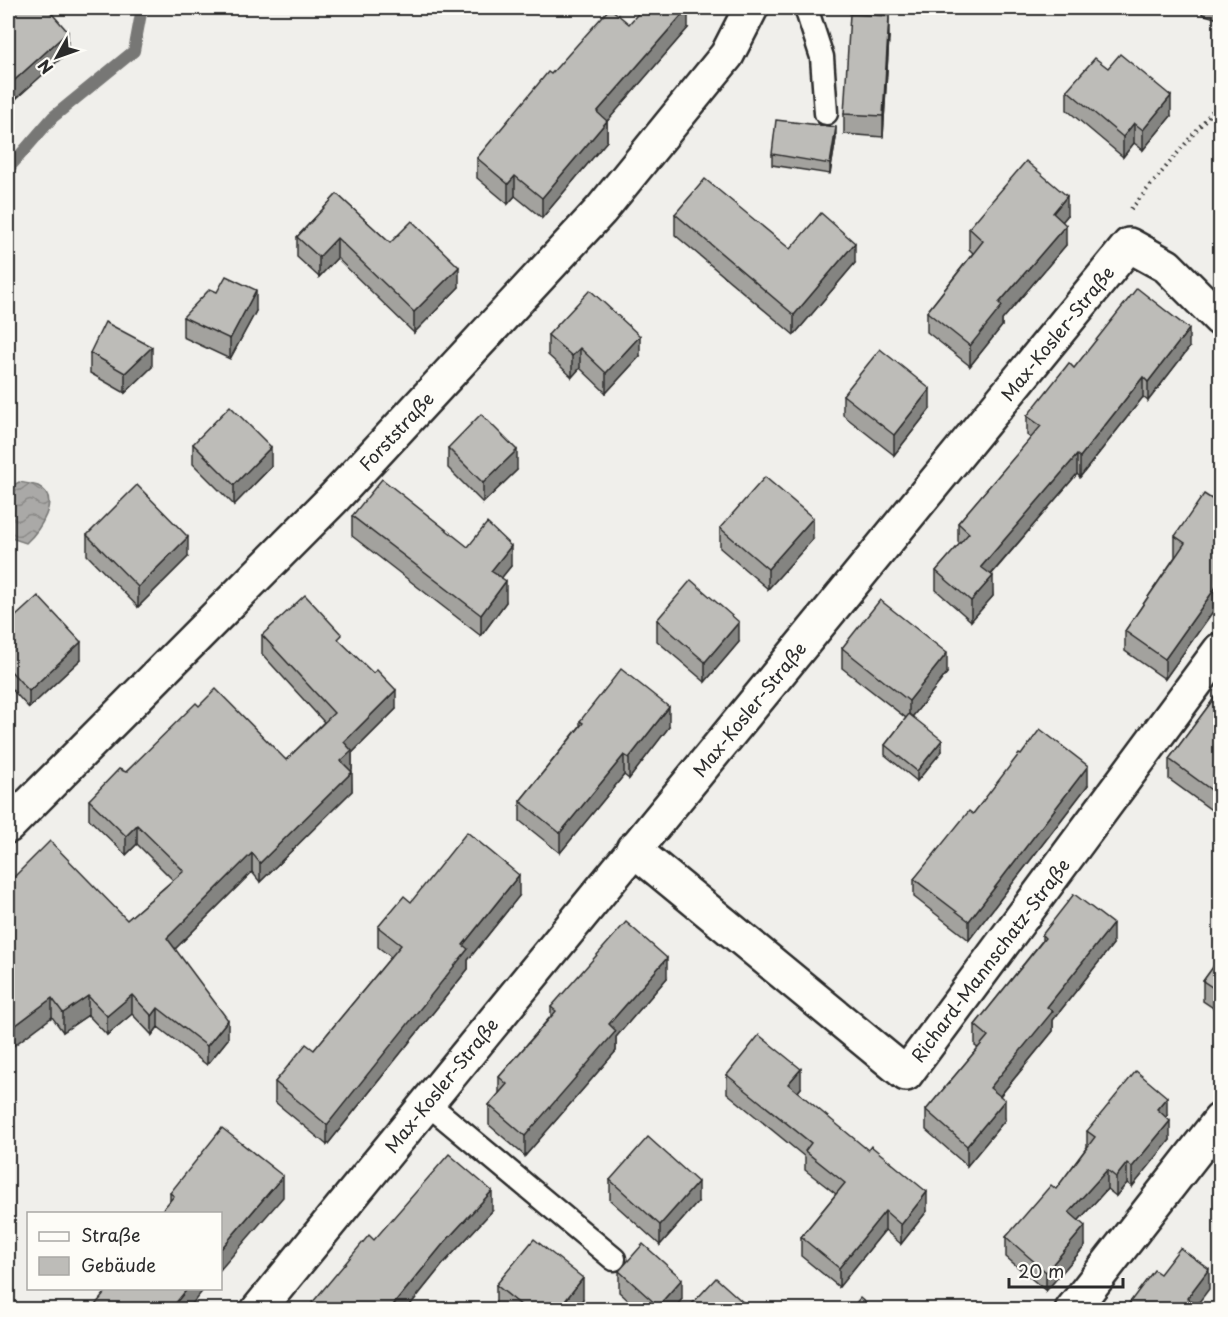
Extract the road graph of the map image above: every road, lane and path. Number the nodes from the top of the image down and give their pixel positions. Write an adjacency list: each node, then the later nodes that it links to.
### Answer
1 (751, 8): 8 (street, Forststraße)
2 (806, 8): 4 (lane)
3 (1221, 102): 5 (path)
4 (826, 113)
5 (1129, 245): 6 (street); 9 (street, Max-Kosler-Straße)
6 (1221, 319)
7 (1221, 650): 9 (street, Richard-Mannschatz-Straße)
8 (8, 826)
9 (633, 849): 10 (street, Max-Kosler-Straße)
10 (427, 1103): 12 (lane); 13 (street, Max-Kosler-Straße)
11 (1221, 1120): 14 (street)
12 (614, 1259)
13 (258, 1310)
14 (1072, 1310)

